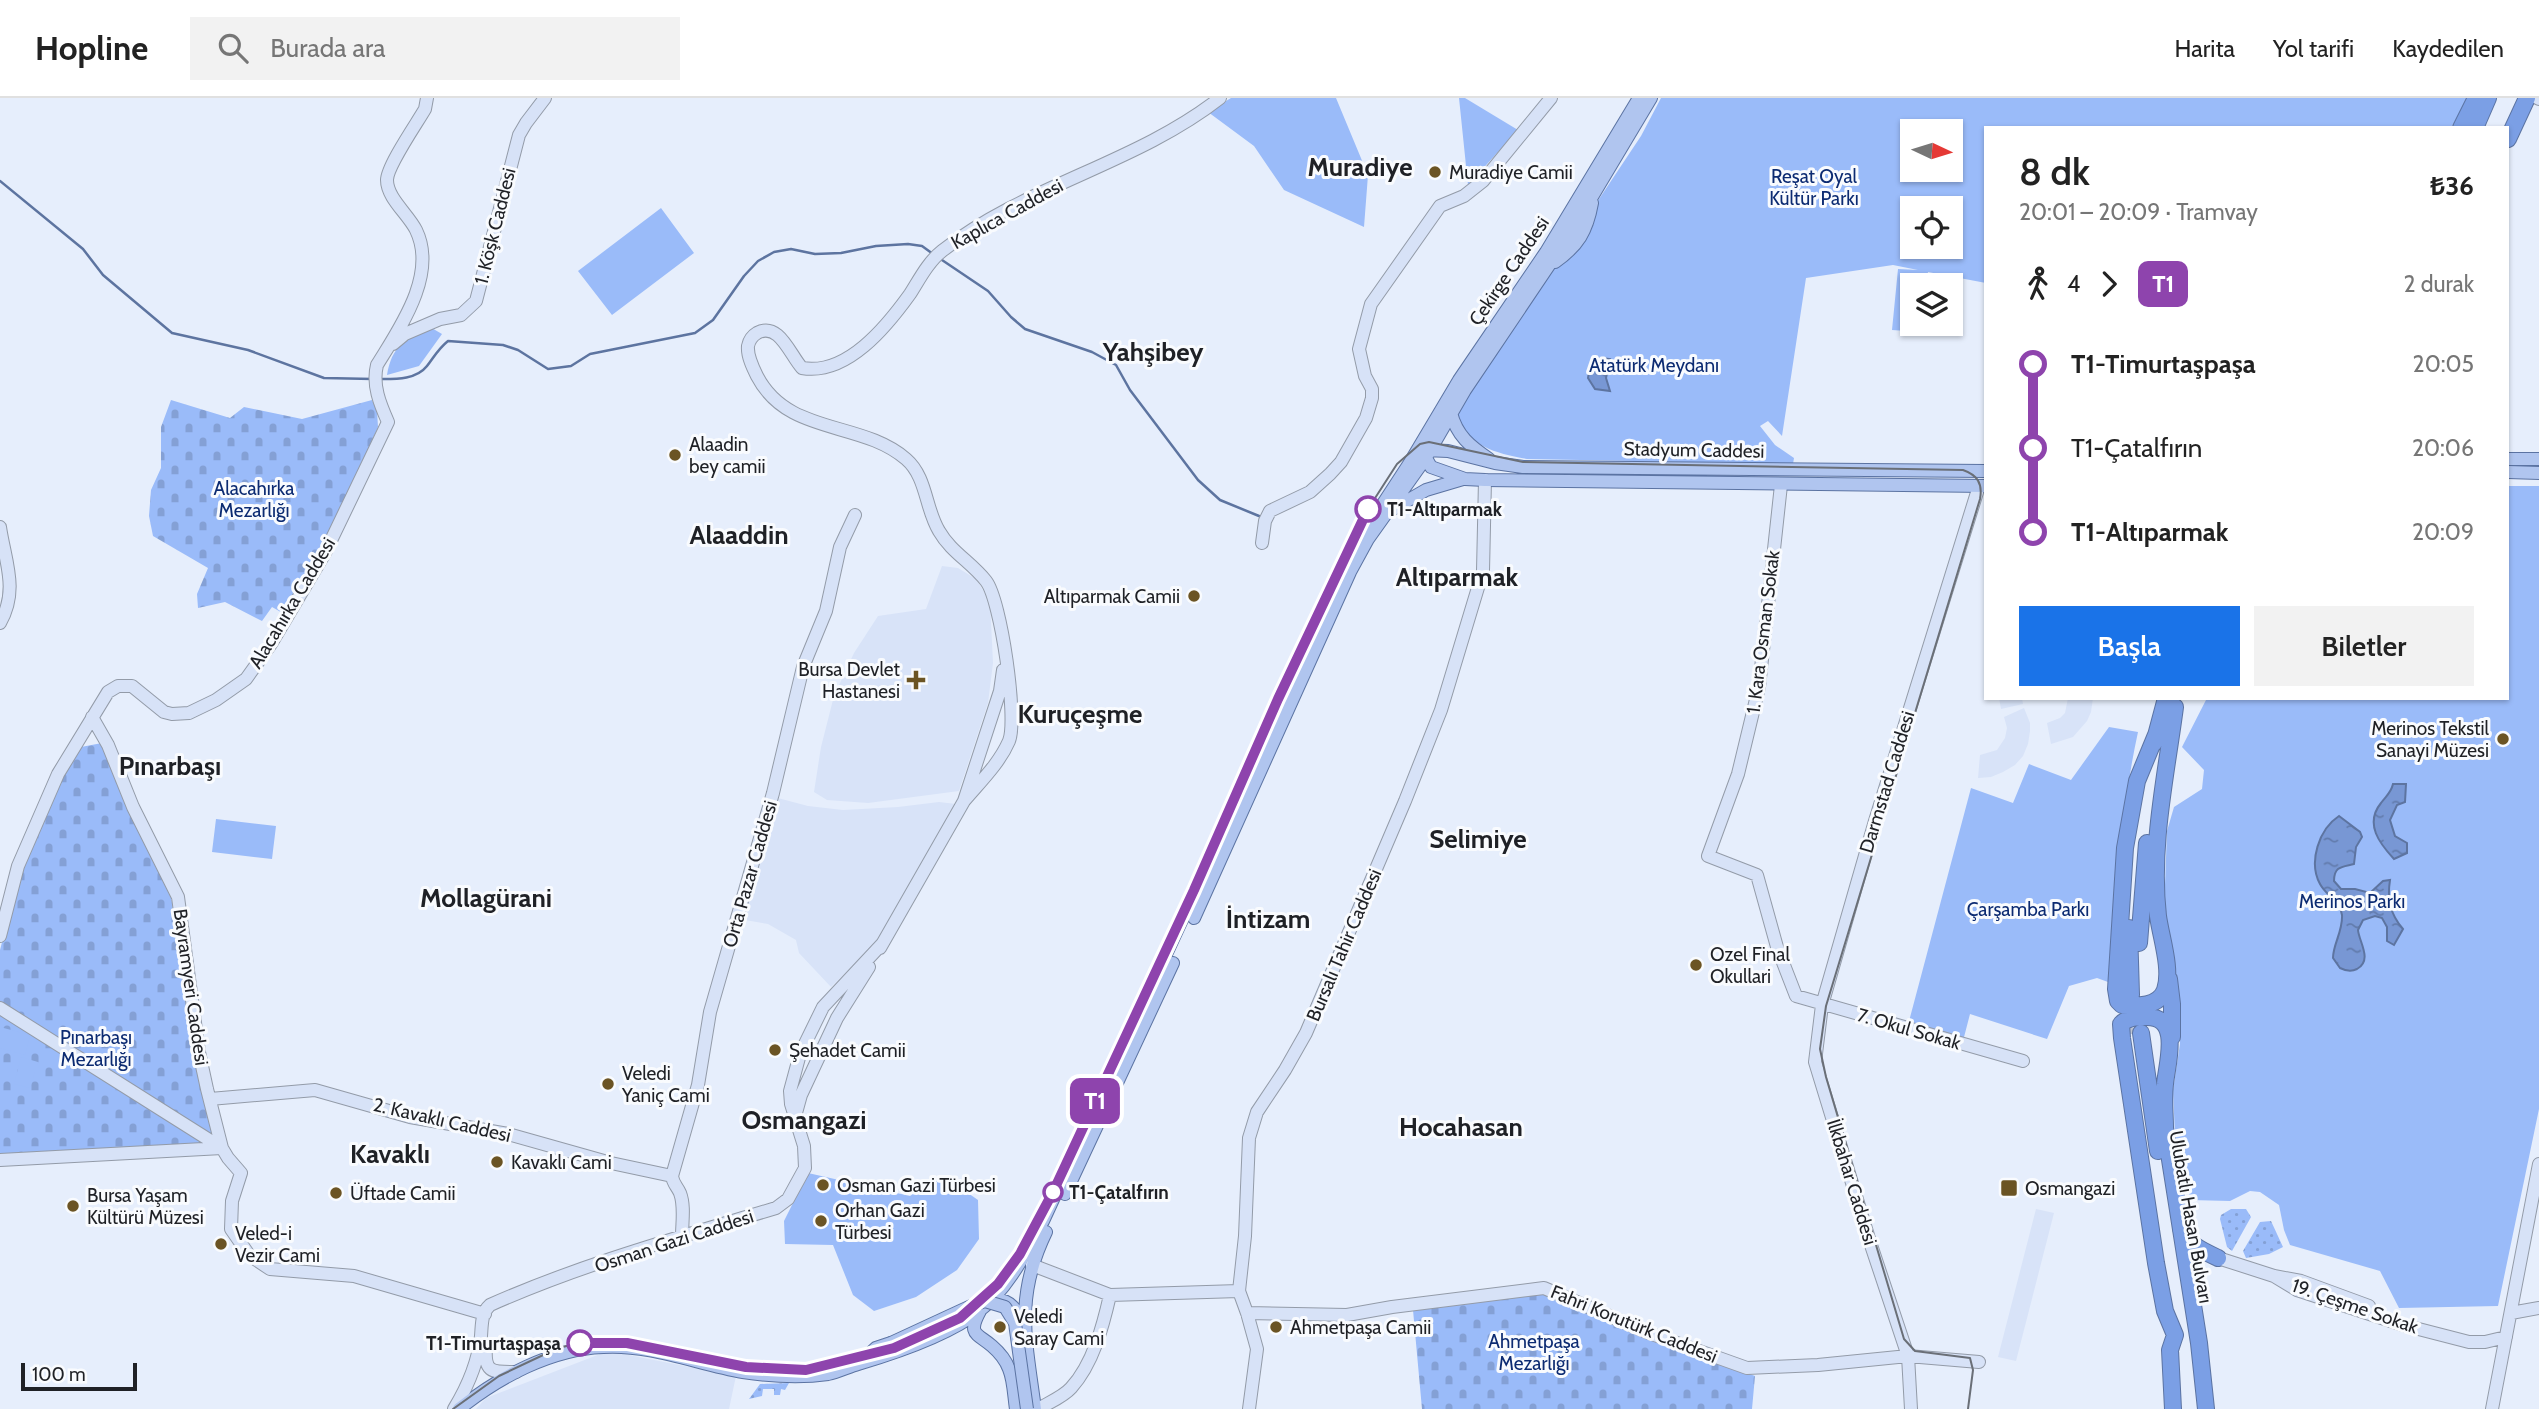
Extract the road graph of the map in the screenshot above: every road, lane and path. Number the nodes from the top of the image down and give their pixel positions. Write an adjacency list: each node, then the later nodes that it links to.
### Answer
1 (427, 98): 15 (main road)
2 (545, 98): 15 (main road, 1. Köşk Caddesi)
3 (1220, 98): 34 (main road, Kaplıca Caddesi)
4 (1551, 98): 32 (main road)
5 (1639, 98): 17 (main road, Çekirge Caddesi)
6 (1651, 98): 16 (main road, Çekirge Caddesi)
7 (2476, 98): 11 (highway)
8 (2488, 98): 12 (highway)
9 (2517, 98): 13 (highway)
10 (2526, 98): 14 (highway)
11 (2462, 126)
12 (2476, 126)
13 (2504, 126)
14 (2509, 137)
15 (387, 349): 36 (main road, Alacahırka Caddesi)
16 (1451, 413): 17 (main road, Çekirge Caddesi); 21 (main road)
17 (1426, 449): 18 (main road, Stadyum Caddesi); 25 (main road); 29 (main road); 56 (main road)
18 (1478, 459): 21 (main road, Stadyum Caddesi); 25 (main road)
19 (2509, 459): 20 (main road)
20 (2539, 460)
21 (1495, 463): 22 (main road, Stadyum Caddesi)
22 (1984, 471)
23 (2509, 472): 24 (main road)
24 (2539, 472)
25 (1459, 477): 26 (main road); 29 (main road)
26 (1485, 480): 27 (main road); 60 (main road, Bursalı Tahir Caddesi)
27 (1781, 485): 28 (main road); 41 (main road, 1. Kara Osman Sokak)
28 (1983, 486): 43 (main road, Darmstad Caddesi)
29 (1390, 511): 56 (main road)
30 (855, 515): 53 (main road, Orta Pazar Caddesi)
31 (0, 527): 33 (main road)
32 (1262, 543)
33 (0, 623)
34 (1004, 658): 37 (main road); 37 (main road)
35 (2173, 701): 40 (highway); 42 (highway); 42 (highway)
36 (92, 717): 38 (main road); 48 (main road, Bayramyeri Caddesi)
37 (964, 800): 39 (main road)
38 (0, 936)
39 (882, 944): 49 (main road); 49 (main road, Osman Gazi Caddesi)
40 (2165, 962): 42 (highway); 46 (highway)
41 (1796, 996): 43 (main road, 7. Okul Sokak)
42 (2129, 997): 45 (highway)
43 (1822, 1005): 47 (main road, 7. Okul Sokak); 72 (main road, İlkbahar Caddesi)
44 (0, 1007): 50 (main road)
45 (2131, 1030): 46 (highway); 63 (highway, Ulubatlı Hasan Bulvarı); 69 (highway)
46 (2171, 1050): 54 (highway)
47 (2024, 1061)
48 (210, 1099): 50 (main road, Bayramyeri Caddesi); 53 (main road, 2. Kavaklı Caddesi)
49 (796, 1121): 55 (main road, Osman Gazi Caddesi)
50 (222, 1148): 51 (main road); 68 (main road)
51 (0, 1160)
52 (2539, 1164): 67 (main road)
53 (673, 1176): 55 (main road)
54 (2180, 1228): 57 (highway); 58 (highway)
55 (682, 1236): 68 (main road, Osman Gazi Caddesi)
56 (1035, 1246): 59 (main road); 62 (main road)
57 (2218, 1258): 58 (highway); 70 (main road, 19. Çeşme Sokak)
58 (2186, 1264): 76 (highway)
59 (1032, 1265): 61 (main road); 71 (main road)
60 (1239, 1291): 61 (main road); 66 (main road, Bursalı Tahir Caddesi)
61 (1110, 1295): 81 (main road)
62 (992, 1300): 65 (main road); 71 (main road)
63 (2184, 1306): 76 (highway); 86 (highway, Ulubatlı Hasan Bulvarı)
64 (2539, 1308): 67 (main road)
65 (980, 1311): 74 (main road); 79 (main road)
66 (1247, 1312): 72 (main road, Fahri Korutürk Caddesi); 82 (main road, Bursalı Tahir Caddesi)
67 (2511, 1313): 70 (main road)
68 (485, 1314): 75 (main road); 77 (main road)
69 (2175, 1335): 84 (highway); 85 (highway)
70 (2506, 1337): 88 (main road)
71 (1025, 1338): 81 (main road)
72 (1908, 1356): 73 (main road, Fahri Korutürk Caddesi); 83 (main road, İlkbahar Caddesi)
73 (1979, 1362)
74 (860, 1363): 75 (main road); 80 (main road, bridge)
75 (516, 1372): 78 (main road)
76 (2205, 1392): 87 (highway)
77 (454, 1409)
78 (459, 1409)
79 (1016, 1409)
80 (1027, 1409)
81 (1037, 1409)
82 (1249, 1409)
83 (1911, 1409)
84 (2173, 1409)
85 (2182, 1409)
86 (2196, 1409)
87 (2206, 1409)
88 (2492, 1409)

